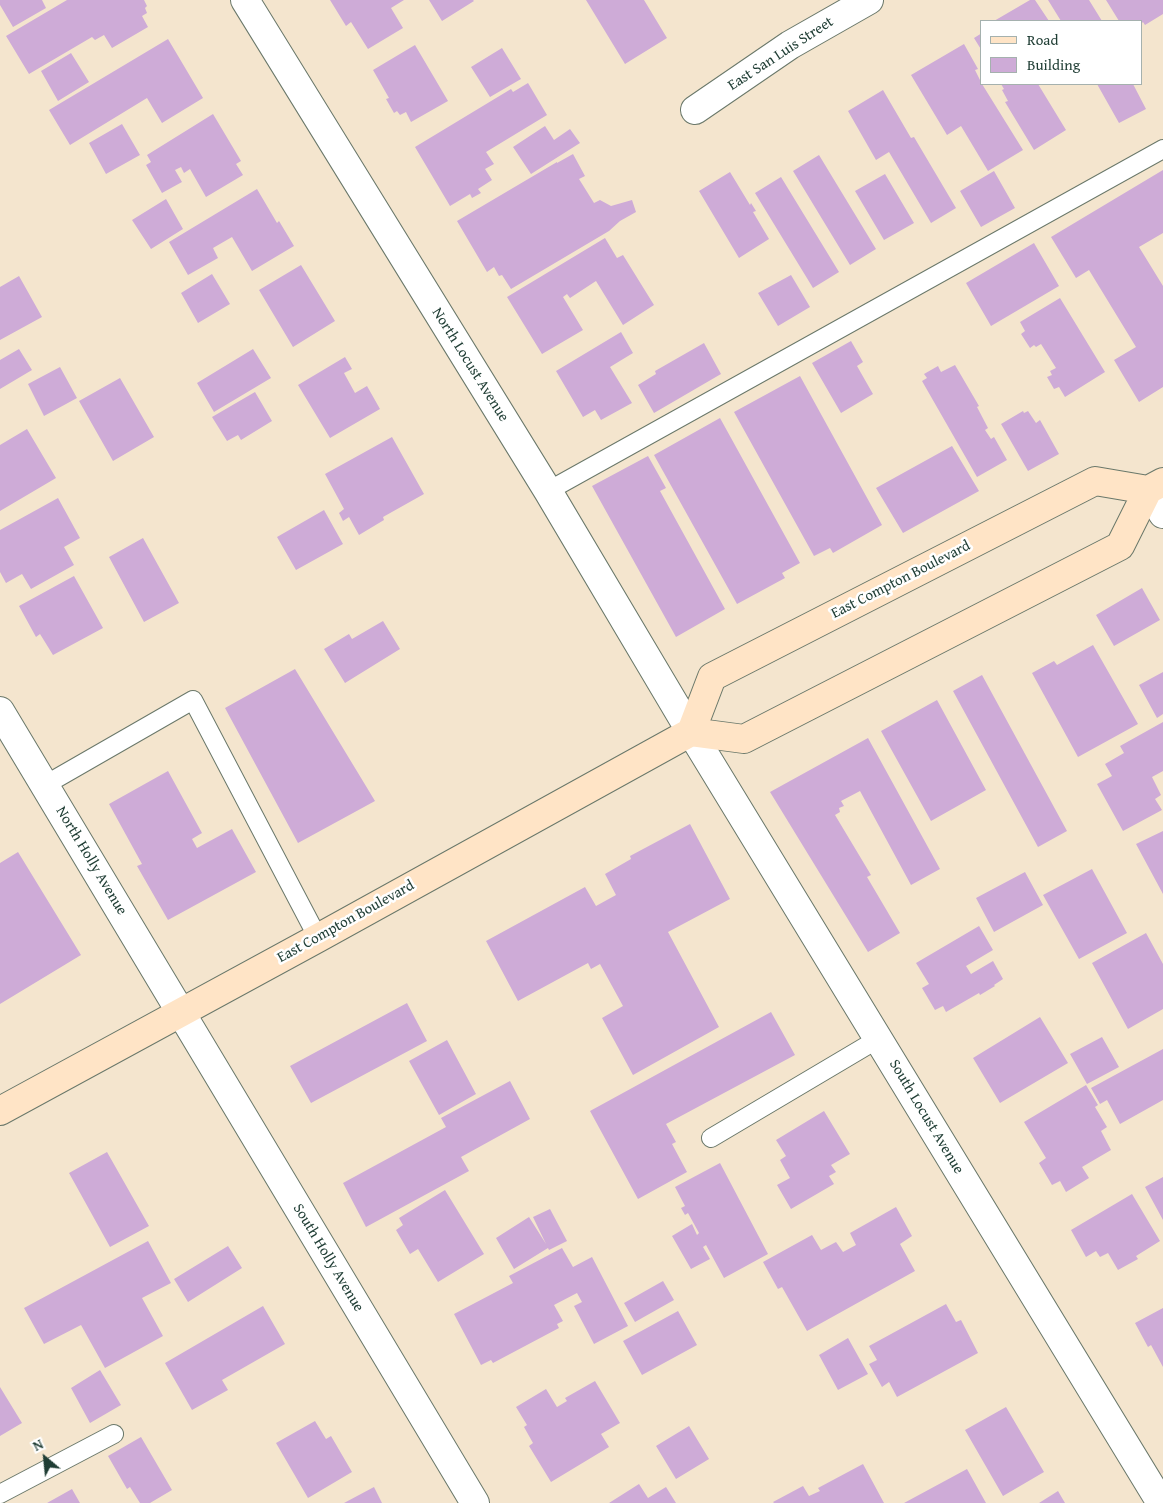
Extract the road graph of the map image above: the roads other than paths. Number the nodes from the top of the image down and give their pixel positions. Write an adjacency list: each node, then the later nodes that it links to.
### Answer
1 (244, 0): 6 (street, North Locust Avenue)
2 (869, 0): 3 (street, East San Luis Street)
3 (695, 110)
4 (1163, 149): 6 (lane)
5 (1156, 486): 7 (street); 9 (main road); 9 (main road, East Compton Boulevard)
6 (548, 491): 9 (street, North Locust Avenue)
7 (1163, 514)
8 (0, 711): 10 (street, North Holly Avenue)
9 (691, 732): 11 (main road, East Compton Boulevard); 13 (street, South Locust Avenue)
10 (45, 785): 11 (lane); 12 (street, North Holly Avenue)
11 (318, 938): 12 (main road, East Compton Boulevard)
12 (181, 1012): 14 (main road, East Compton Boulevard); 18 (street, South Holly Avenue)
13 (878, 1039): 15 (lane); 19 (street, South Locust Avenue)
14 (0, 1111)
15 (711, 1138)
16 (114, 1434): 17 (lane)
17 (0, 1494)
18 (475, 1503)
19 (1161, 1503)

